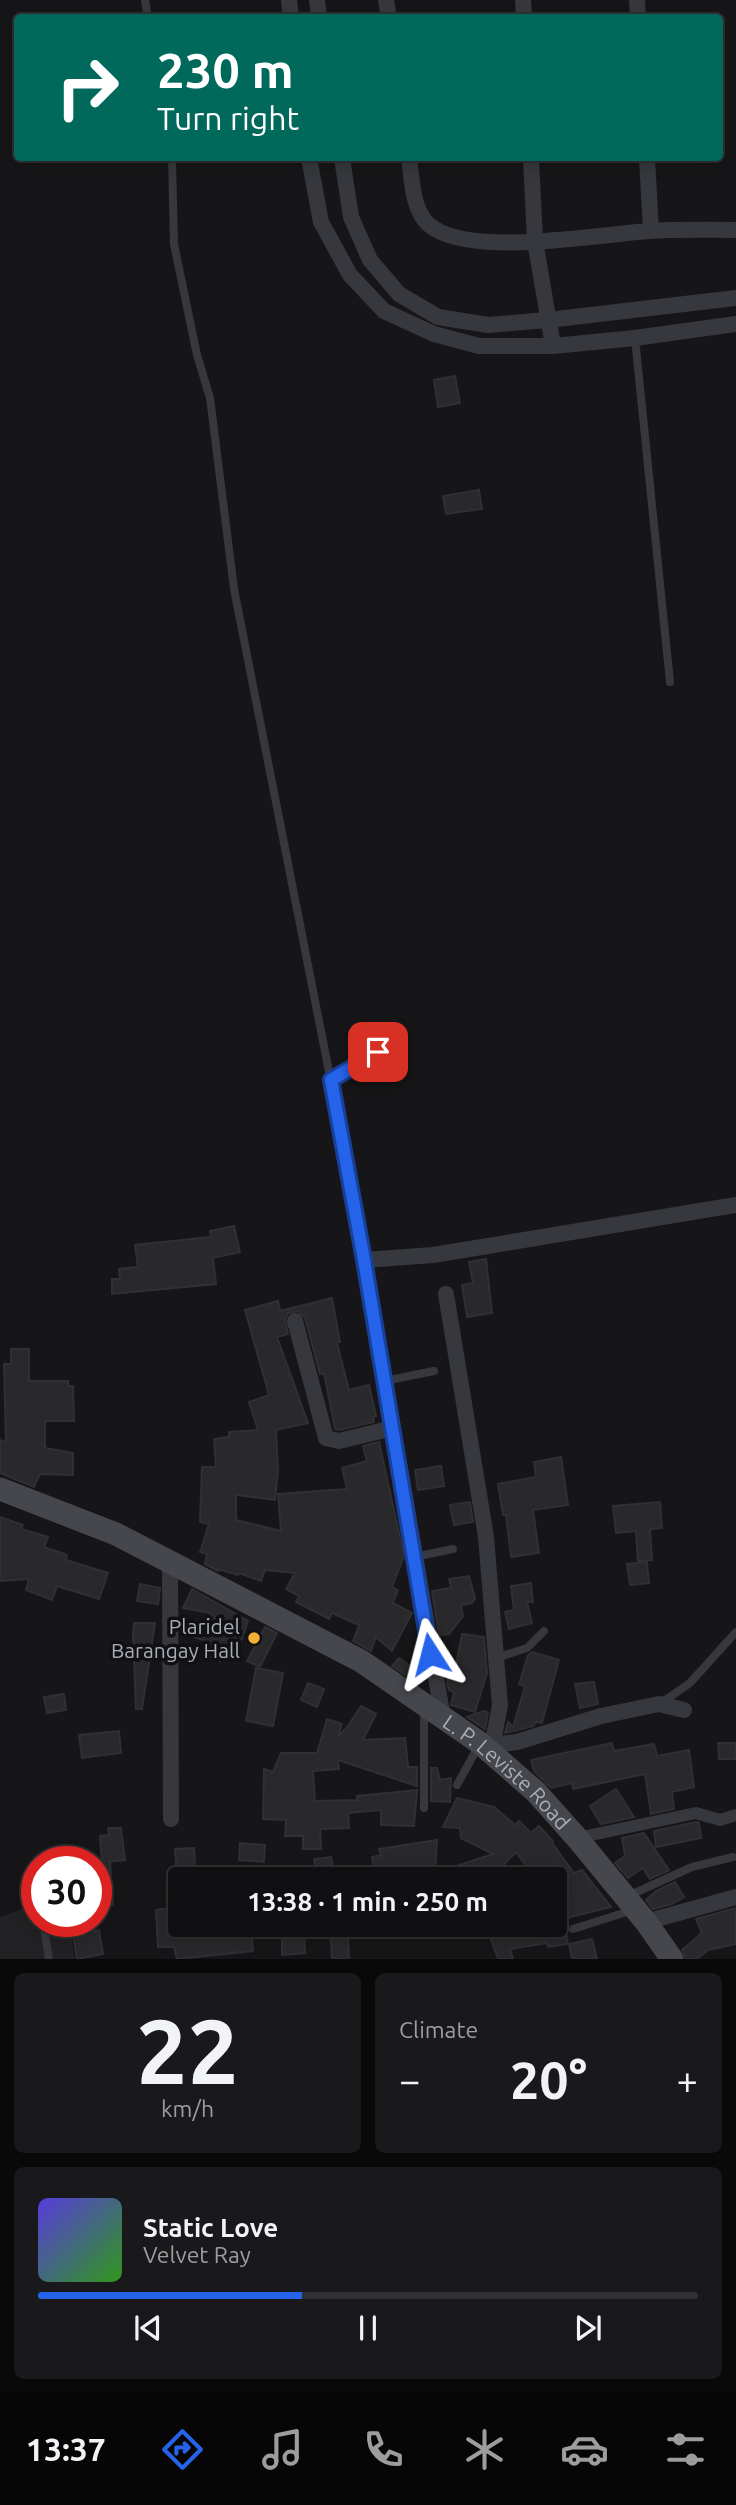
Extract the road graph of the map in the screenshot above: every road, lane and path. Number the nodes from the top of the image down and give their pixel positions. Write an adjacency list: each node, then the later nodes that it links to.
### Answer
1 (172, 161): 17 (lane)
2 (310, 161): 14 (street)
3 (342, 161): 11 (street)
4 (409, 161): 9 (street)
5 (531, 161): 9 (street)
6 (647, 161): 8 (street)
7 (736, 230): 8 (street)
8 (651, 231): 9 (street)
9 (535, 241): 11 (street)
10 (736, 298): 11 (street)
11 (548, 320): 14 (street)
12 (736, 324): 13 (street)
13 (635, 338): 14 (street); 15 (lane)
14 (553, 346)
15 (670, 682)
16 (378, 1052): 17 (lane)
17 (331, 1080): 19 (lane)
18 (736, 1205): 19 (street)
19 (364, 1260): 23 (street)
20 (446, 1294): 31 (street)
21 (295, 1321): 24 (street)
22 (434, 1371): 23 (lane)
23 (384, 1381): 24 (street)
24 (393, 1428): 27 (street)
25 (0, 1489): 28 (main road, L. P. Leviste Road)
26 (453, 1549): 27 (lane)
27 (414, 1557): 34 (street)
28 (170, 1562): 34 (main road, L. P. Leviste Road); 39 (street)
29 (544, 1631): 31 (lane)
30 (736, 1632): 32 (lane)
31 (496, 1658): 35 (street)
32 (659, 1704): 33 (street); 35 (street)
33 (684, 1710)
34 (433, 1712): 35 (main road, L. P. Leviste Road); 37 (lane)
35 (488, 1747): 36 (lane); 40 (main road, L. P. Leviste Road)
36 (457, 1785)
37 (424, 1808)
38 (736, 1815): 40 (street)
39 (171, 1819)
40 (577, 1838): 43 (main road, L. P. Leviste Road)
41 (733, 1857): 43 (lane)
42 (736, 1897): 43 (street)
43 (635, 1909): 44 (lane); 47 (main road, L. P. Leviste Road)
44 (573, 1929)
45 (45, 1937): 46 (lane)
46 (48, 1959)
47 (672, 1959)

